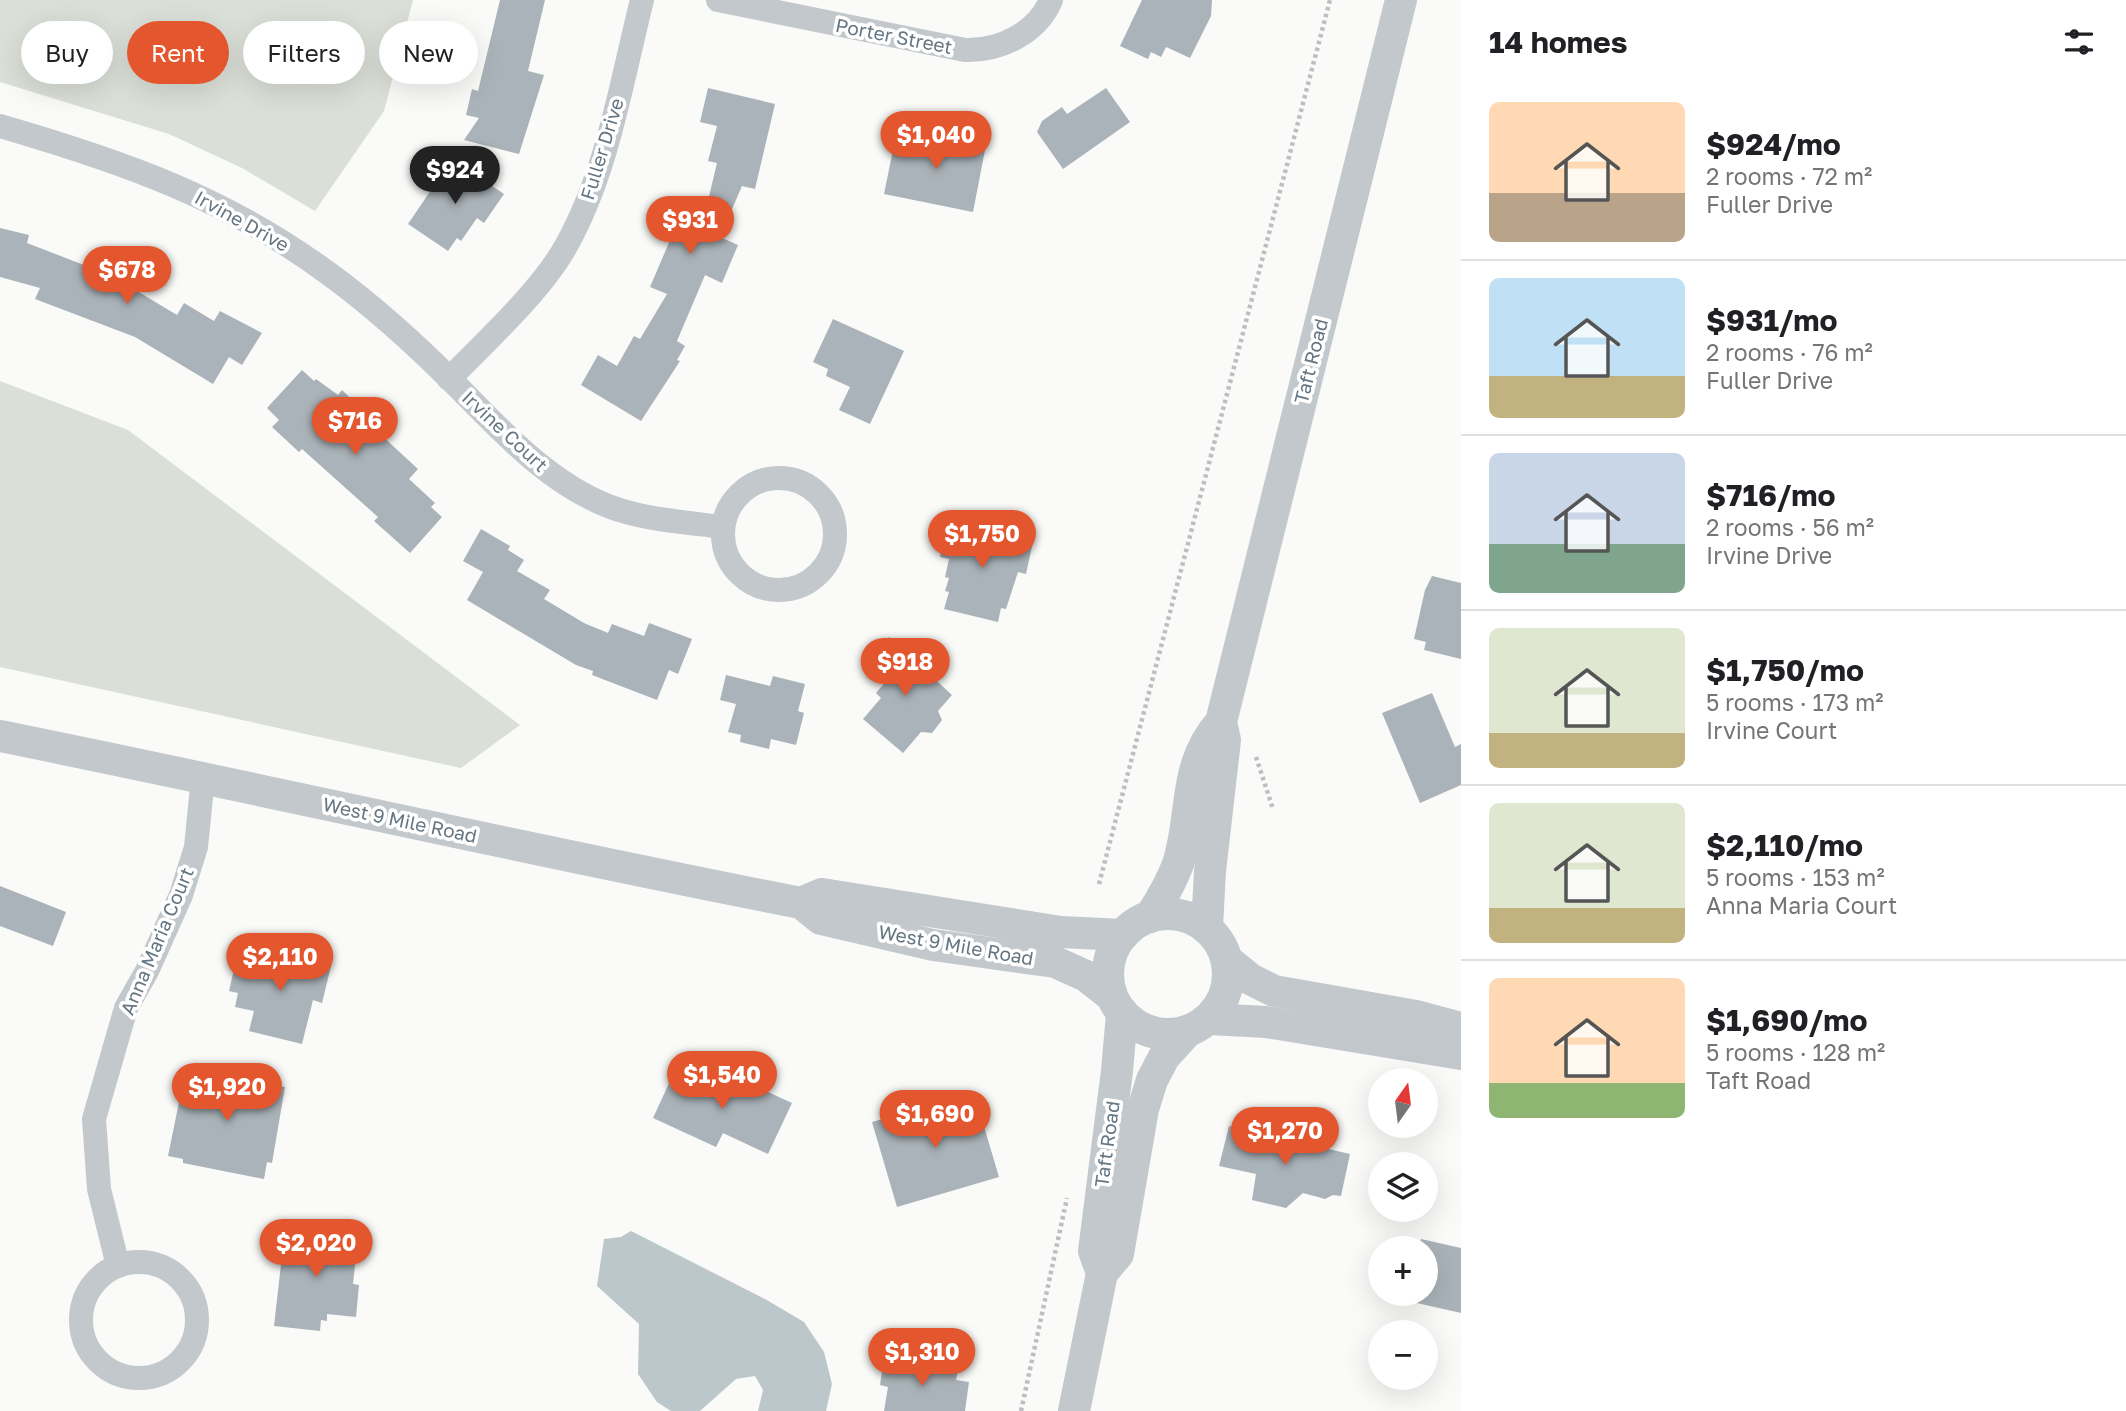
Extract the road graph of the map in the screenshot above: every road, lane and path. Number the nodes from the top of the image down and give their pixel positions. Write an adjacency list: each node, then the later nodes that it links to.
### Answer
1 (642, 0): 7 (street, Fuller Drive)
2 (718, 0): 3 (street, Porter Street)
3 (1051, 0)
4 (1330, 0): 12 (path)
5 (1401, 0): 9 (street, Taft Road)
6 (0, 126): 7 (street, Irvine Drive)
7 (449, 379): 8 (street, Irvine Court)
8 (723, 527): 8 (street)
9 (1221, 722): 14 (street, Taft Road); 15 (street, Taft Road)
10 (0, 736): 11 (street, West 9 Mile Road)
11 (203, 777): 13 (street, West 9 Mile Road); 23 (street, Anna Maria Court)
12 (1099, 884)
13 (801, 903): 16 (street, West 9 Mile Road); 18 (street, West 9 Mile Road)
14 (1150, 917): 15 (street); 16 (street)
15 (1207, 927): 17 (street)
16 (1123, 935): 18 (street)
17 (1228, 961): 19 (street); 20 (street)
18 (1115, 1004): 19 (street); 24 (street, Taft Road)
19 (1198, 1026): 21 (street); 24 (street, Taft Road)
20 (1461, 1028)
21 (1461, 1054)
22 (1069, 1187): 25 (path)
23 (117, 1266): 23 (street)
24 (1102, 1273): 26 (street, Taft Road)
25 (1021, 1411)
26 (1074, 1411)

